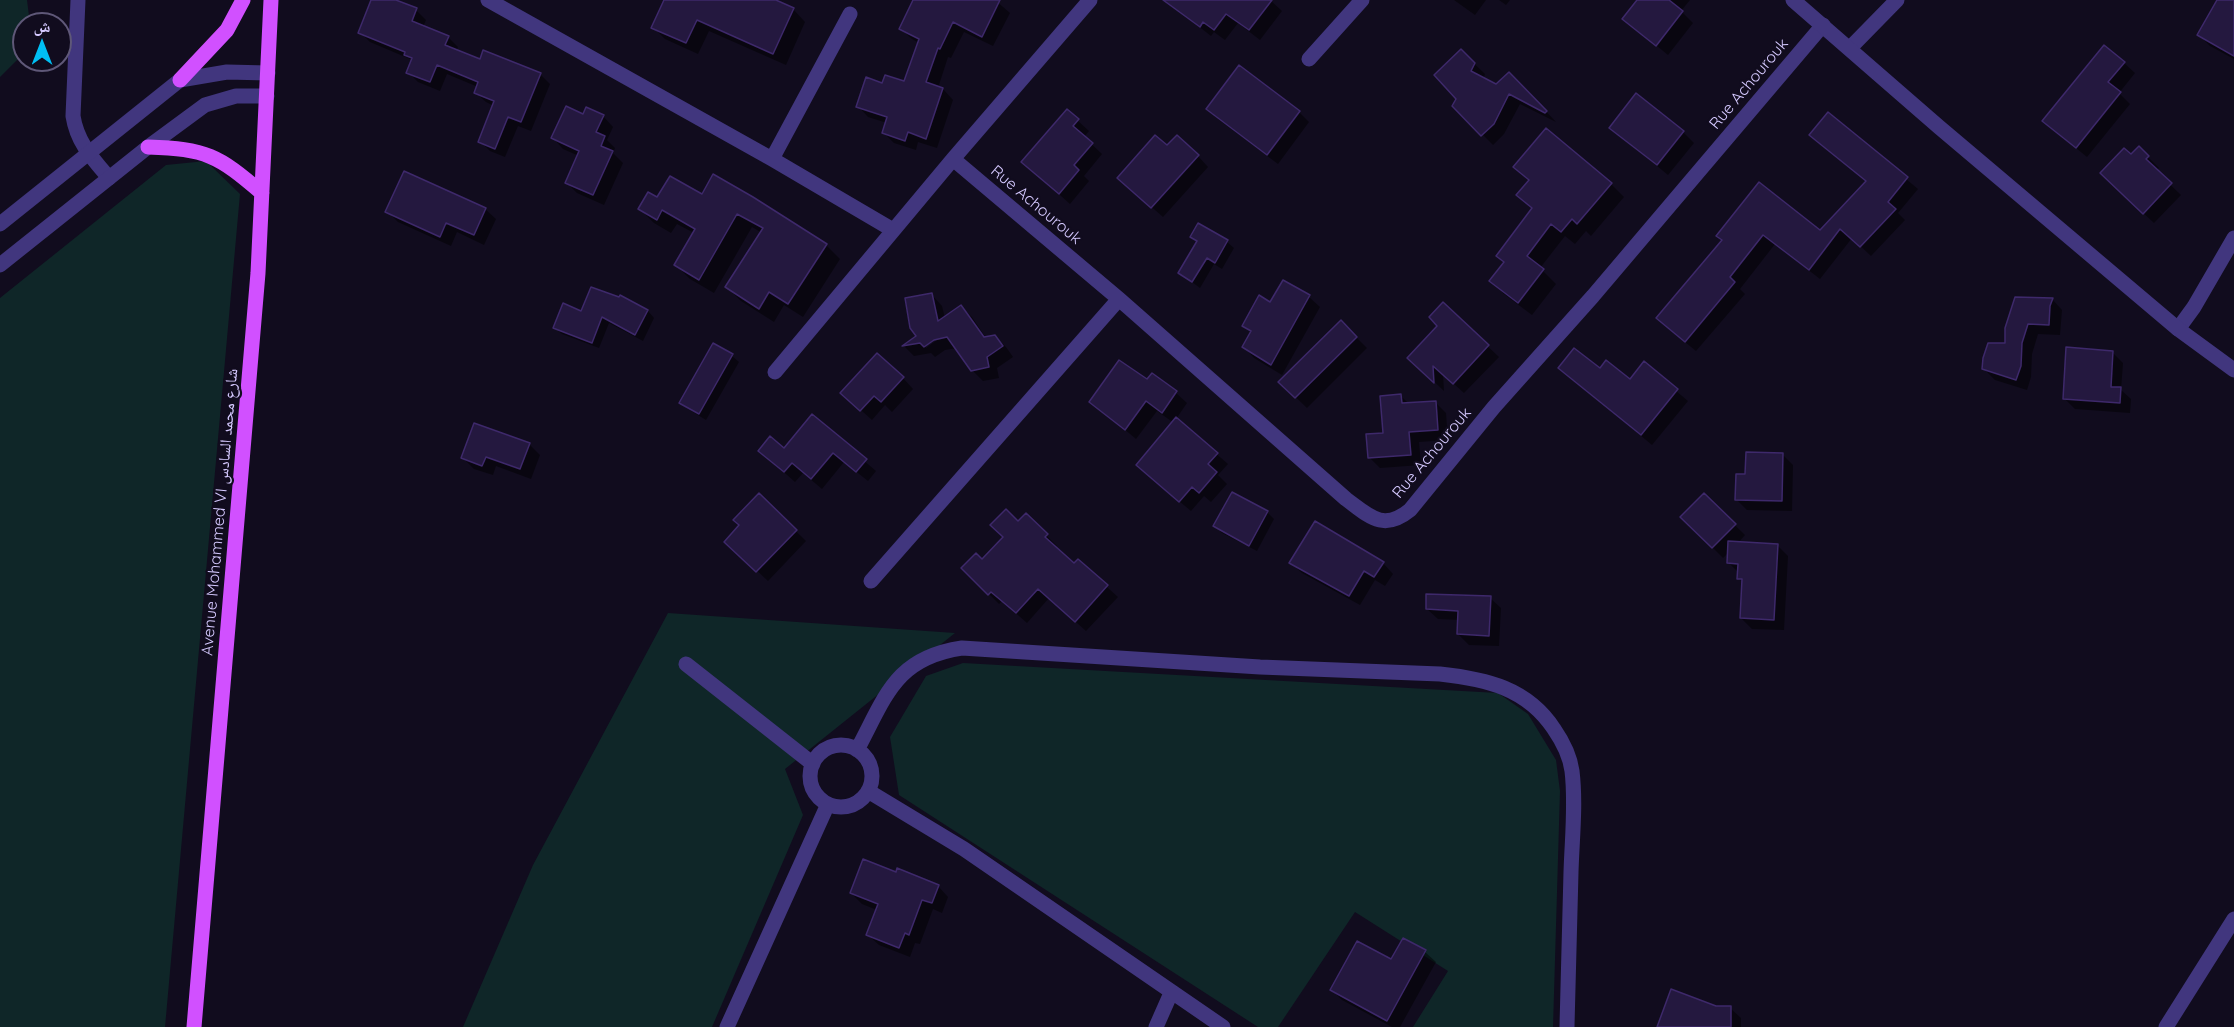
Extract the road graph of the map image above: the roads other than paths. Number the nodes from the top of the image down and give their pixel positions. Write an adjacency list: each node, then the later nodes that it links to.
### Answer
1 (78, 0): 17 (street)
2 (243, 0): 14 (main road)
3 (271, 0): 13 (main road, Avenue Mohammed VI شارع محمد السادس)
4 (488, 0): 18 (street)
5 (1090, 0): 19 (street)
6 (1362, 0): 12 (street)
7 (1793, 0): 10 (street)
8 (1897, 0): 11 (street)
9 (850, 14): 18 (street)
10 (1823, 25): 11 (street); 26 (street, Rue Achourouk)
11 (1850, 48): 27 (street)
12 (1309, 59)
13 (268, 73): 14 (street); 15 (main road, Avenue Mohammed VI شارع محمد السادس)
14 (180, 80): 17 (street)
15 (267, 96): 16 (street); 21 (main road, Avenue Mohammed VI شارع محمد السادس)
16 (148, 147): 20 (street); 21 (main road)
17 (88, 154): 20 (street); 22 (street)
18 (772, 159): 23 (street)
19 (953, 159): 23 (street); 26 (street, Rue Achourouk)
20 (109, 178): 25 (street)
21 (262, 193): 38 (main road, Avenue Mohammed VI شارع محمد السادس)
22 (0, 224)
23 (894, 230): 29 (street)
24 (2234, 238): 27 (street)
25 (0, 265)
26 (1119, 299): 30 (street)
27 (2178, 329): 28 (street)
28 (2234, 370)
29 (775, 372)
30 (871, 581)
31 (686, 664): 33 (street)
32 (857, 750): 33 (street); 34 (street); 42 (street)
33 (813, 764): 35 (street)
34 (868, 791): 35 (street); 37 (street)
35 (828, 804): 39 (street)
36 (2234, 919): 43 (street)
37 (1171, 993): 40 (street); 41 (street)
38 (194, 1027)
39 (727, 1027)
40 (1156, 1027)
41 (1223, 1027)
42 (1567, 1027)
43 (2166, 1027)

